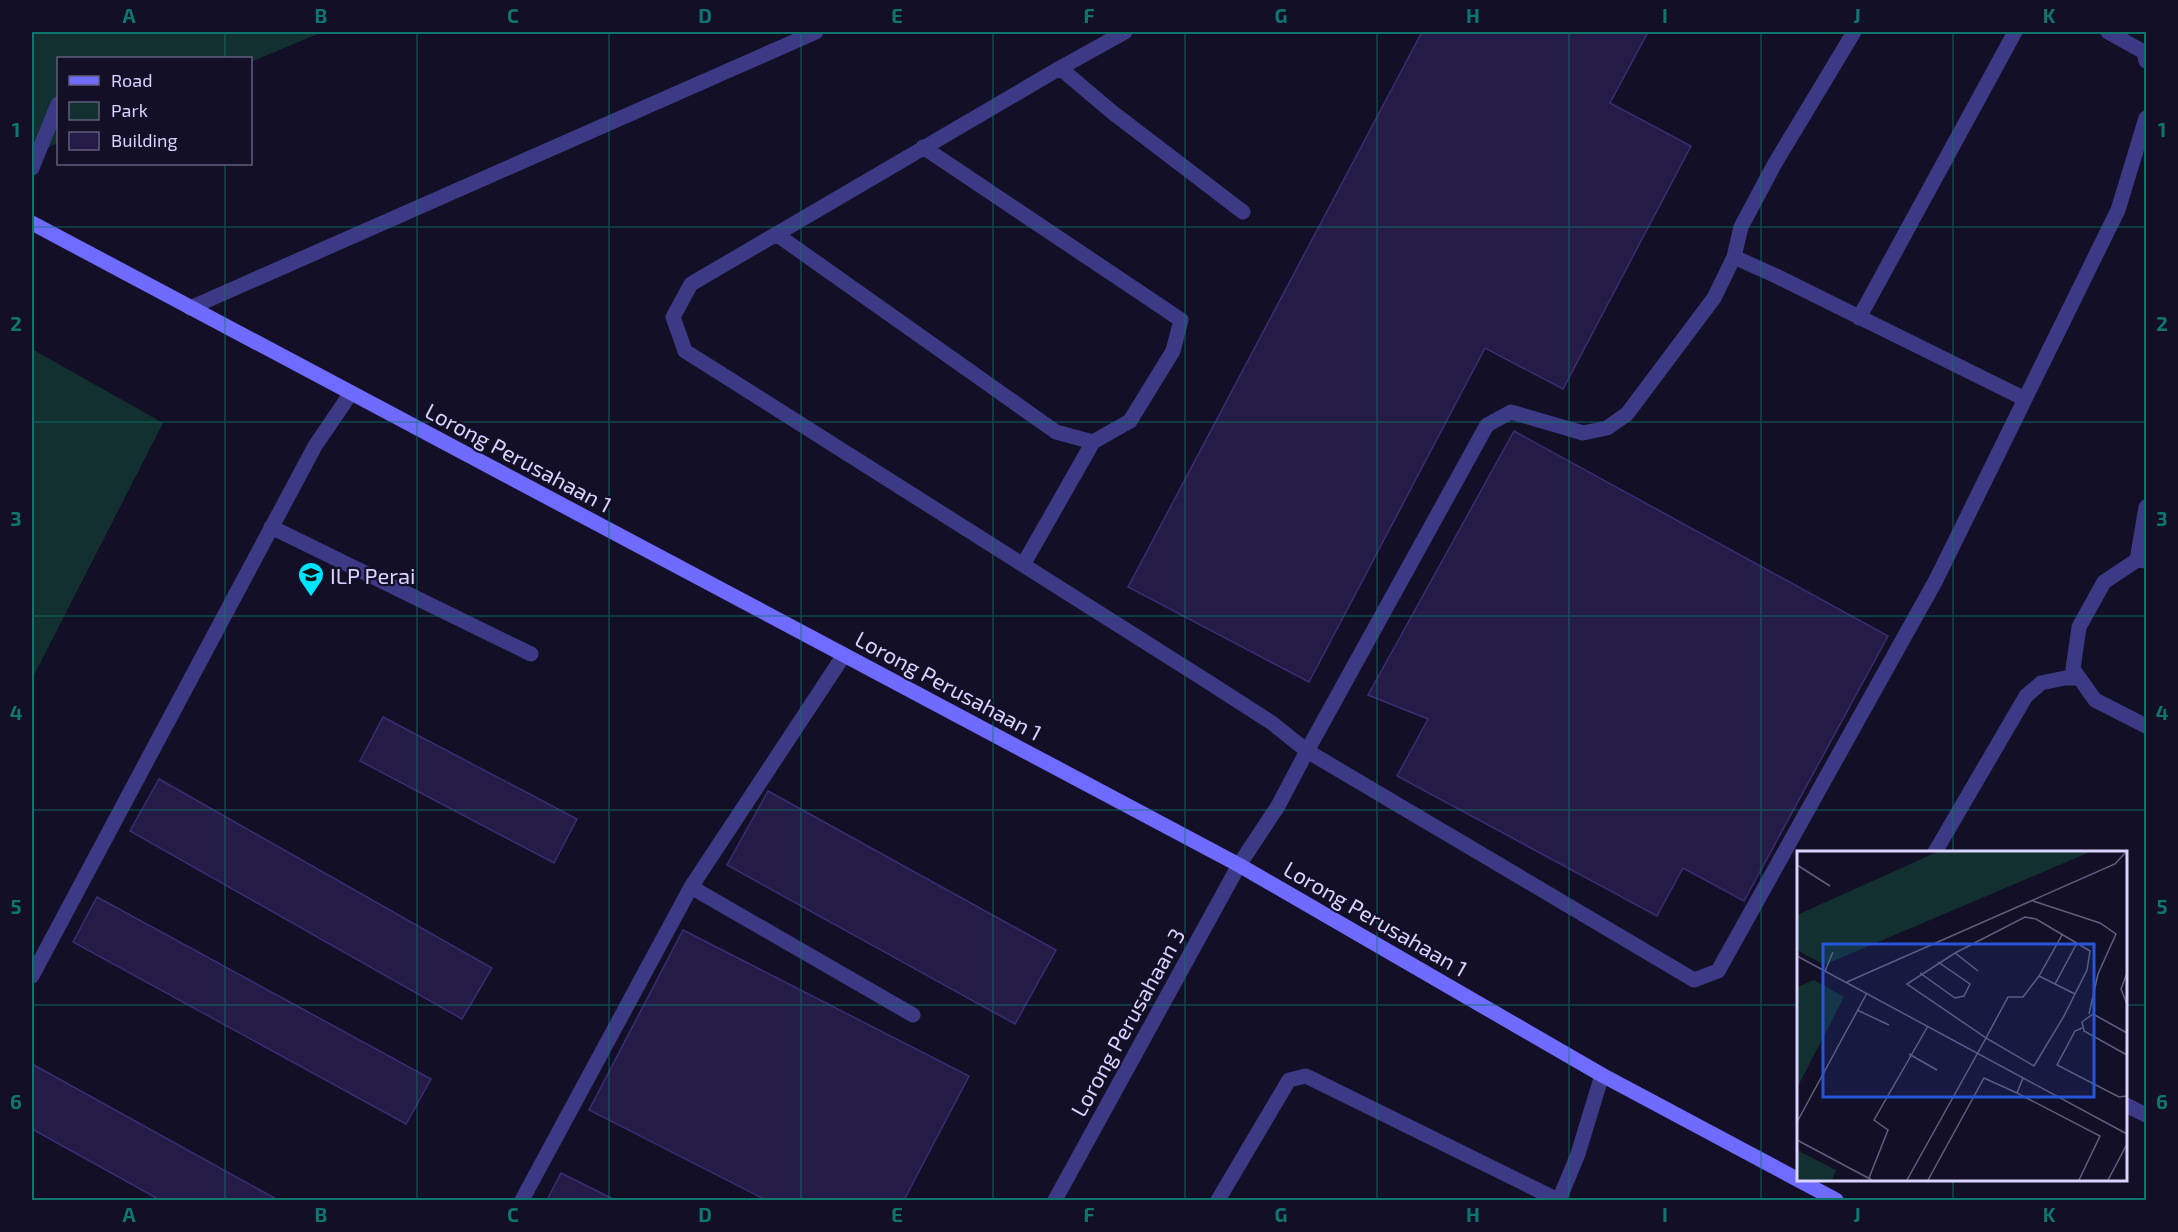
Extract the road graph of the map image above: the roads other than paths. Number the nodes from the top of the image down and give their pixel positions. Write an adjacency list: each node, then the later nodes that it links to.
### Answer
1 (816, 32): 16 (street)
2 (1125, 32): 7 (street)
3 (1854, 32): 15 (street, Lorong Perusahaan 3)
4 (2014, 32): 17 (street)
5 (2108, 32): 6 (street)
6 (2146, 61)
7 (1060, 68): 10 (street); 12 (street)
8 (57, 106): 11 (street)
9 (2146, 118): 19 (street)
10 (923, 147): 14 (street); 20 (street)
11 (32, 168)
12 (1243, 212)
13 (32, 223): 16 (street, Lorong Perusahaan 1)
14 (776, 234): 20 (street); 24 (street)
15 (1734, 257): 17 (street); 29 (street, Lorong Perusahaan 3)
16 (190, 308): 18 (street, Lorong Perusahaan 1)
17 (1859, 318): 19 (street)
18 (351, 393): 22 (street); 26 (street, Lorong Perusahaan 1)
19 (2025, 399): 29 (street)
20 (1093, 442): 24 (street)
21 (2146, 507): 23 (street)
22 (271, 527): 25 (street); 33 (street)
23 (2142, 561): 27 (street)
24 (1023, 565): 29 (street)
25 (531, 654)
26 (844, 655): 31 (street, Lorong Perusahaan 1); 32 (street)
27 (2079, 678): 28 (street); 30 (street)
28 (2146, 726)
29 (1307, 751): 31 (street, Lorong Perusahaan 3)
30 (1936, 851)
31 (1239, 865): 35 (street, Lorong Perusahaan 1); 41 (street, Lorong Perusahaan 3)
32 (691, 888): 34 (street); 40 (street)
33 (32, 976)
34 (913, 1015)
35 (1602, 1075): 38 (street, Lorong Perusahaan 1); 43 (street)
36 (2127, 1106): 37 (street)
37 (2146, 1116)
38 (1797, 1179)
39 (1800, 1181): 44 (street, Lorong Perusahaan 1)
40 (522, 1200)
41 (1055, 1200)
42 (1218, 1200): 43 (street)
43 (1558, 1200)
44 (1836, 1200)

